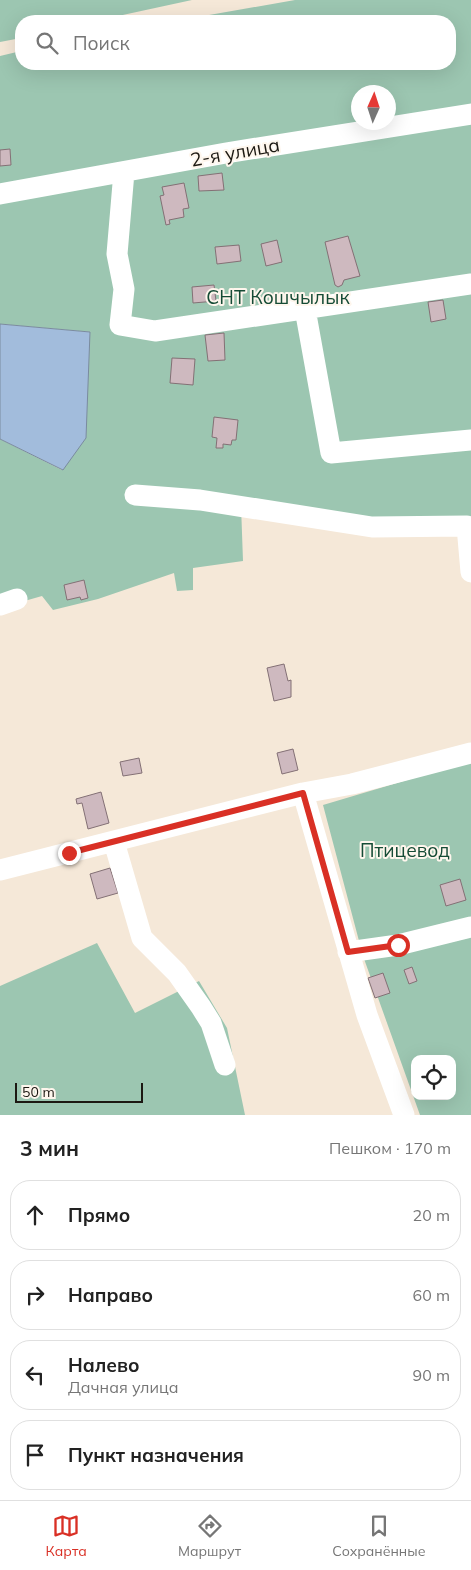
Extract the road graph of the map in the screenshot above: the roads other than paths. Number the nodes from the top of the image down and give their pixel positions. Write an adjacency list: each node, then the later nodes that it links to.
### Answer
1 (471, 114): 2 (street, 2-я улица)
2 (124, 172): 3 (street, 2-я улица); 5 (street)
3 (0, 194)
4 (471, 284): 5 (street)
5 (305, 309): 6 (street)
6 (471, 440)
7 (136, 495): 8 (street)
8 (471, 572)
9 (471, 753): 10 (street)
10 (303, 793): 11 (street); 14 (street)
11 (114, 842): 12 (street); 15 (street)
12 (0, 870)
13 (471, 927): 14 (street)
14 (348, 952): 16 (street)
15 (225, 1065)
16 (404, 1115)

